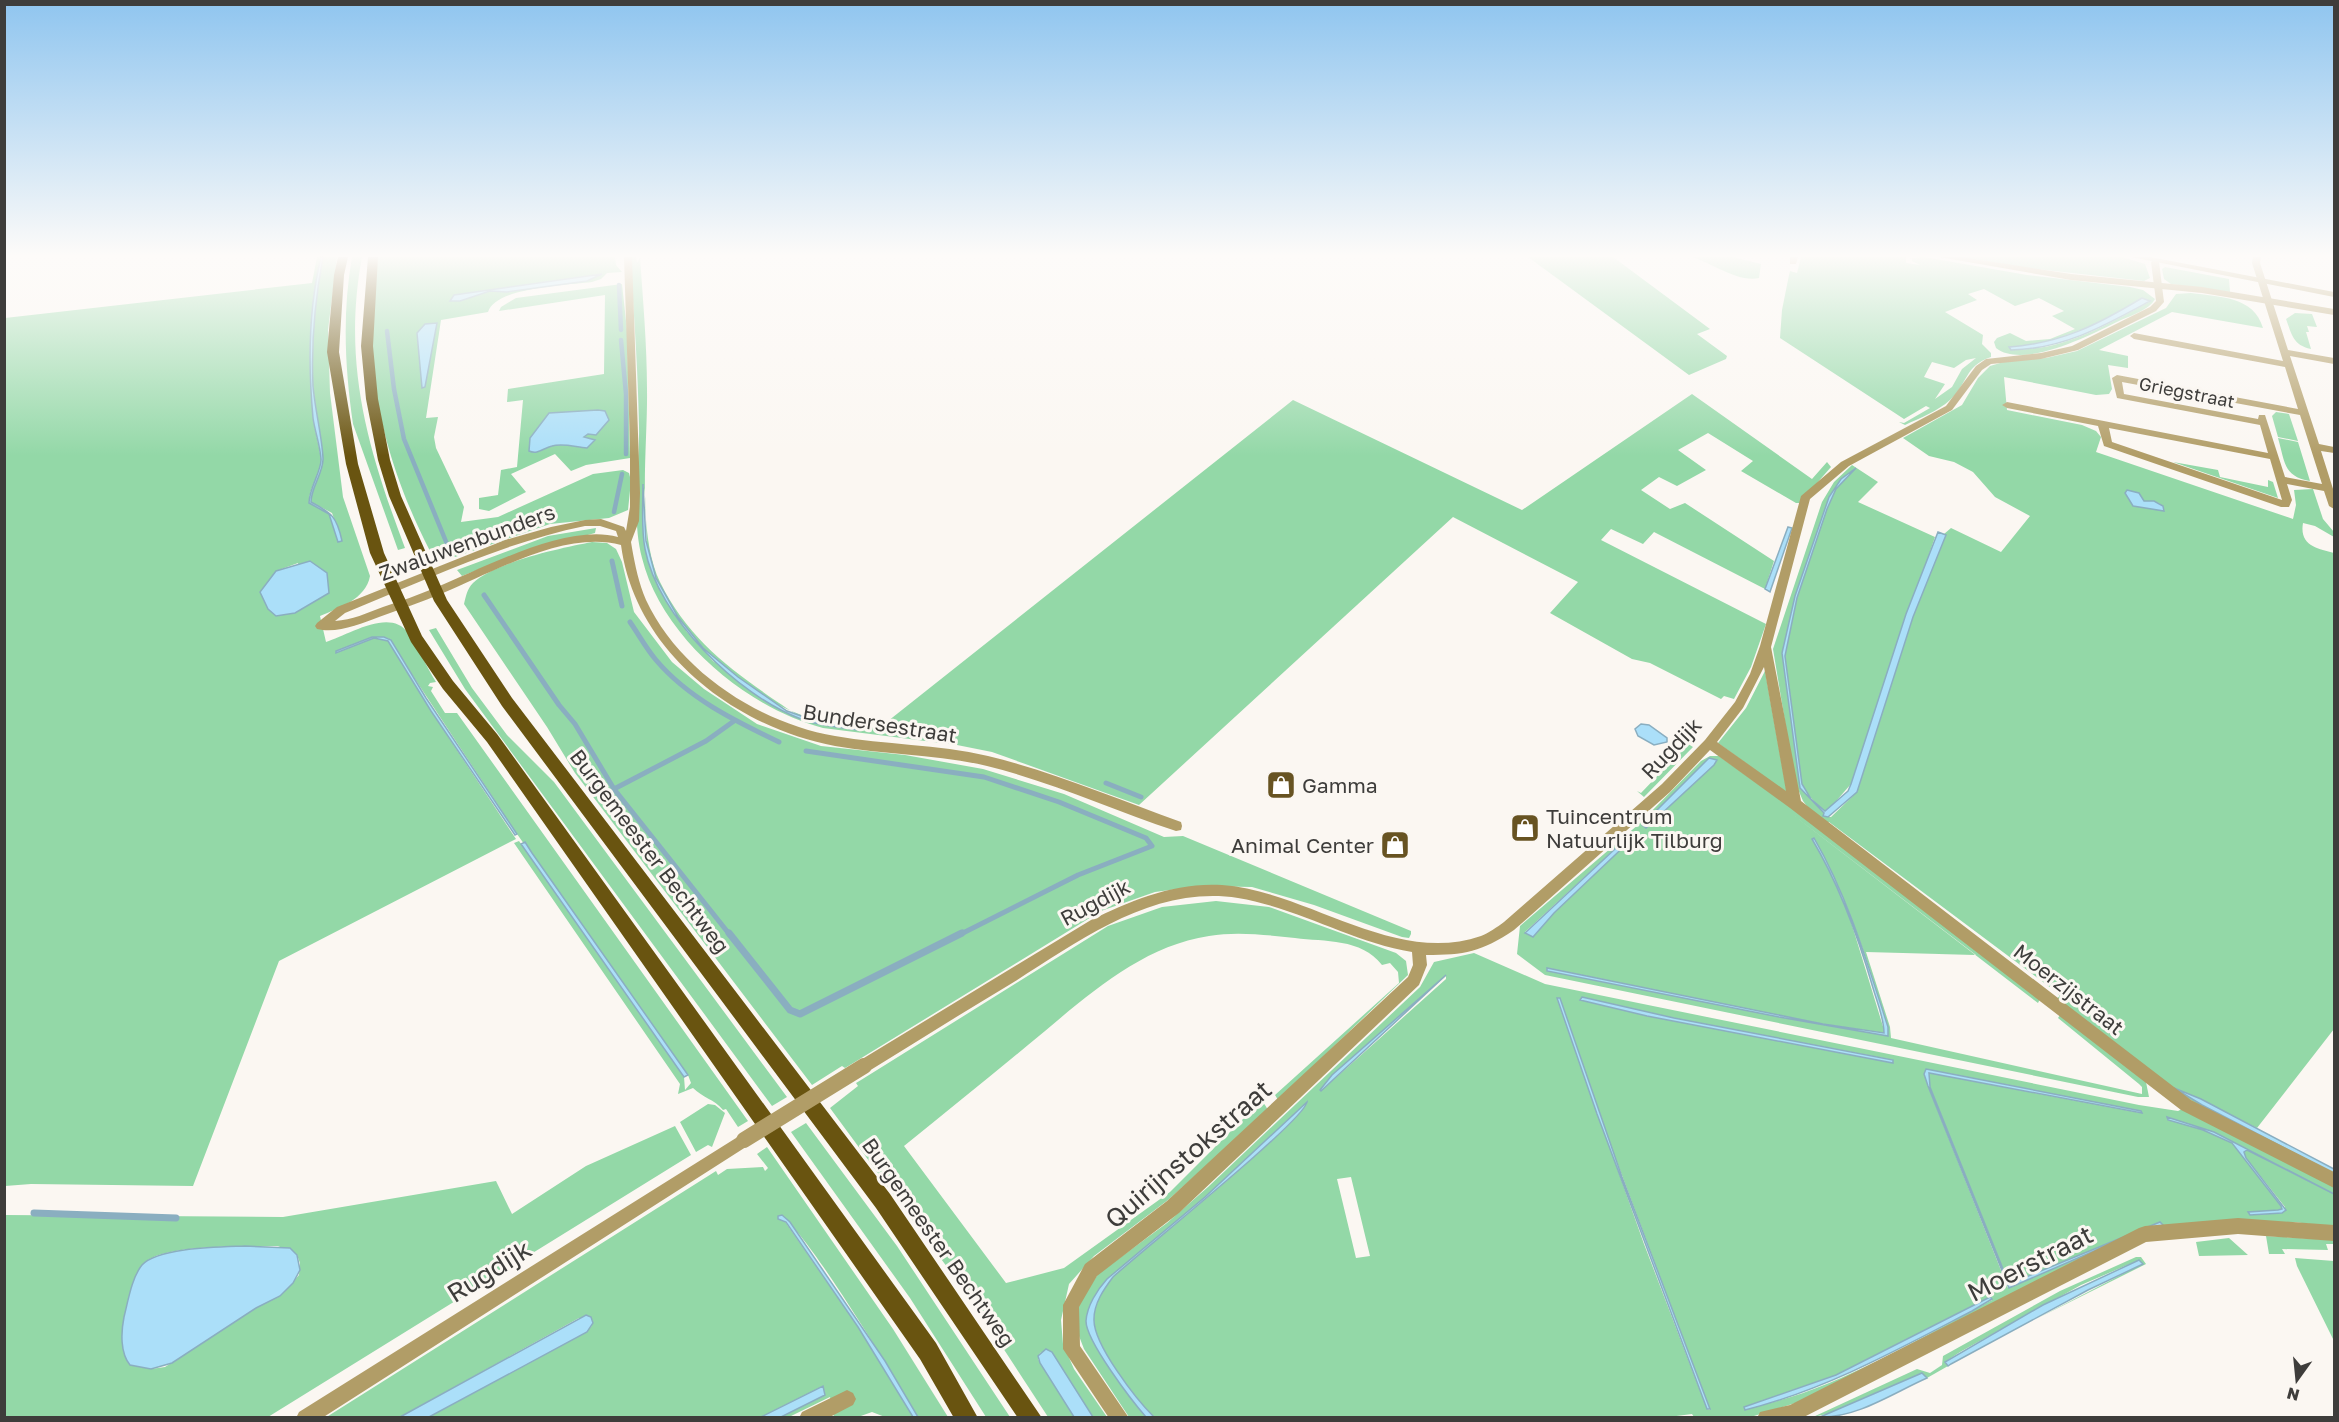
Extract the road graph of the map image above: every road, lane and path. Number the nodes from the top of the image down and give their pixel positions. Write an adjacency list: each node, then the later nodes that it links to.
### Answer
1 (335, 323): 23 (main road)
2 (369, 323): 22 (main road, Burgemeester Bechtweg)
3 (632, 323): 21 (street, Bundersestraat)
4 (2124, 323): 24 (street, Rugdijk)
5 (2276, 323): 7 (street)
6 (2134, 336): 9 (street)
7 (2285, 352): 8 (street); 9 (street)
8 (2334, 361)
9 (2288, 364): 12 (street)
10 (2258, 404): 12 (street, Griegstraat); 13 (street, Griegstraat); 13 (street, Griegstraat)
11 (2007, 405): 14 (street)
12 (2304, 413): 15 (street)
13 (2264, 423): 17 (street, Griegstraat)
14 (2103, 424): 17 (street); 18 (street, Griegstraat)
15 (2314, 447): 16 (street); 19 (street)
16 (2334, 450)
17 (2274, 457): 18 (street, Griegstraat)
18 (2280, 479): 19 (street)
19 (2328, 489): 20 (street)
20 (2334, 506)
21 (626, 543): 22 (street, Zwaluwenbunders); 22 (street, Zwaluwenbunders); 27 (street, Bundersestraat)
22 (432, 583): 23 (street, Zwaluwenbunders); 23 (street, Zwaluwenbunders); 35 (main road, Burgemeester Bechtweg)
23 (396, 597): 23 (street, Zwaluwenbunders); 34 (main road)
24 (1766, 646): 25 (street, Rugdijk); 26 (street)
25 (1709, 743): 26 (street, Moerzijstraat); 28 (street, Rugdijk)
26 (1795, 804): 29 (street, Moerzijstraat)
27 (1176, 826)
28 (1419, 948): 32 (street, Rugdijk, bridge); 36 (street, Quirijnstokstraat)
29 (2334, 1180)
30 (2334, 1233): 37 (street, Moerstraat)
31 (847, 1399): 33 (street)
32 (305, 1418)
33 (808, 1418)
34 (967, 1418)
35 (1031, 1418)
36 (1120, 1418)
37 (1766, 1418)

